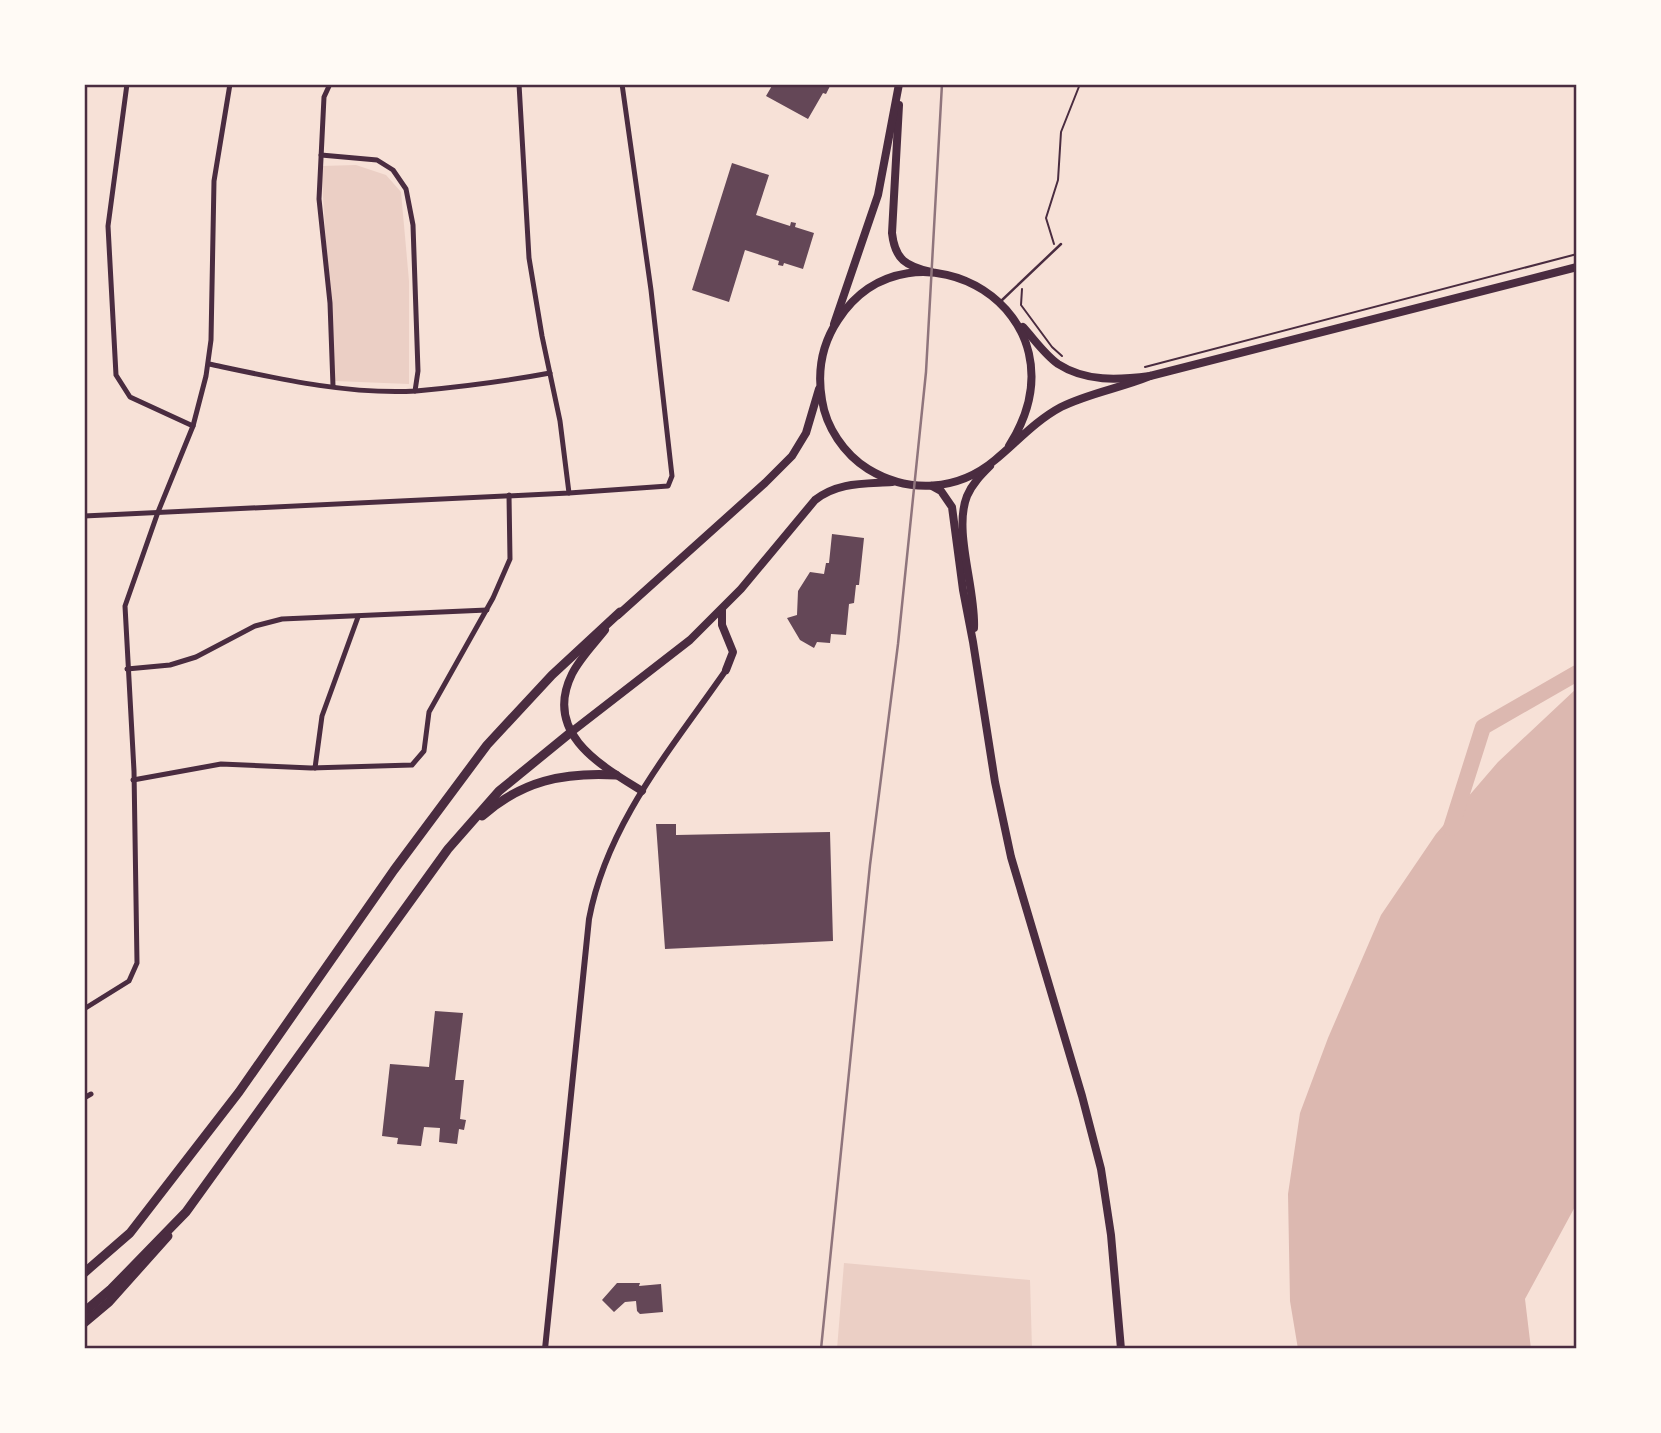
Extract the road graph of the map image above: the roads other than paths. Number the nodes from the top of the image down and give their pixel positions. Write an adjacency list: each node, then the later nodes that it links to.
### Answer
1 (127, 84): 20 (street)
2 (230, 84): 14 (street)
3 (330, 84): 7 (street)
4 (519, 84): 15 (street)
5 (622, 84): 25 (street)
6 (899, 84): 10 (main road); 13 (main road)
7 (321, 155): 17 (street); 19 (street)
8 (1061, 244): 11 (lane)
9 (1577, 267): 16 (main road)
10 (934, 273): 11 (main road); 13 (main road)
11 (1000, 302): 12 (main road)
12 (1013, 318): 16 (main road); 21 (main road)
13 (831, 330): 18 (main road)
14 (208, 364): 17 (street); 20 (street)
15 (550, 373): 19 (street); 25 (street)
16 (1150, 376): 21 (main road)
17 (333, 386): 19 (street)
18 (820, 386): 23 (main road); 31 (main road)
19 (415, 391)
20 (192, 426): 27 (street)
21 (1009, 446): 22 (main road)
22 (997, 459): 24 (main road); 33 (main road)
23 (896, 482): 24 (main road); 29 (main road)
24 (932, 486): 33 (main road)
25 (569, 493): 26 (street)
26 (509, 495): 27 (street); 30 (street)
27 (159, 512): 28 (street); 34 (street)
28 (84, 516)
29 (722, 609): 35 (main road); 36 (main road)
30 (487, 610): 32 (street); 37 (street)
31 (620, 612): 36 (main road); 45 (highway)
32 (358, 617): 34 (street); 37 (street)
33 (973, 642): 52 (main road)
34 (127, 669): 39 (street)
35 (726, 670): 40 (street)
36 (570, 733): 38 (main road); 41 (highway)
37 (315, 768): 39 (street)
38 (616, 775): 40 (main road); 41 (highway)
39 (133, 780): 42 (street)
40 (642, 791): 51 (street)
41 (462, 833): 46 (highway)
42 (84, 1009)
43 (91, 1094): 44 (street)
44 (84, 1098)
45 (152, 1205): 47 (highway); 48 (highway)
46 (186, 1212): 49 (highway); 50 (highway)
47 (84, 1264)
48 (84, 1273)
49 (84, 1312)
50 (84, 1323)
51 (545, 1349)
52 (1121, 1349)

